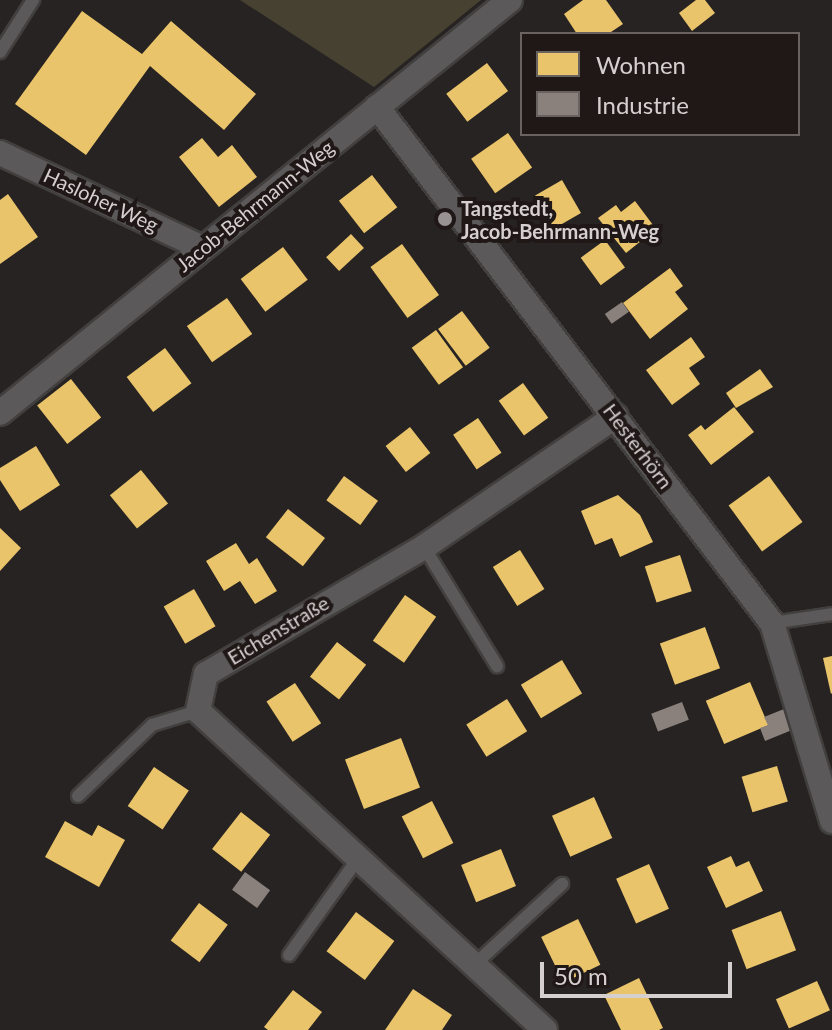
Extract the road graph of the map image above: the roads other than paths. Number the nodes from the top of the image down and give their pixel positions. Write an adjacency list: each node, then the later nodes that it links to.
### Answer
1 (33, 0): 3 (lane)
2 (510, 0): 4 (street, Jacob-Behrmann-Weg)
3 (0, 52)
4 (377, 107): 6 (street, Jacob-Behrmann-Weg); 8 (street, Hesterhörn)
5 (0, 153): 6 (street, Hasloher Weg)
6 (203, 248): 7 (street, Jacob-Behrmann-Weg)
7 (0, 413)
8 (616, 416): 9 (street, Eichenstraße); 11 (street, Hesterhörn)
9 (424, 547): 12 (lane); 13 (street, Eichenstraße)
10 (832, 614): 11 (lane)
11 (772, 623): 15 (street, Hesterhörn)
12 (497, 666)
13 (198, 711): 14 (lane); 16 (street)
14 (78, 796)
15 (832, 821)
16 (357, 860): 18 (lane); 19 (street)
17 (562, 884): 19 (lane)
18 (289, 955)
19 (474, 965): 20 (street)
20 (545, 1030)

